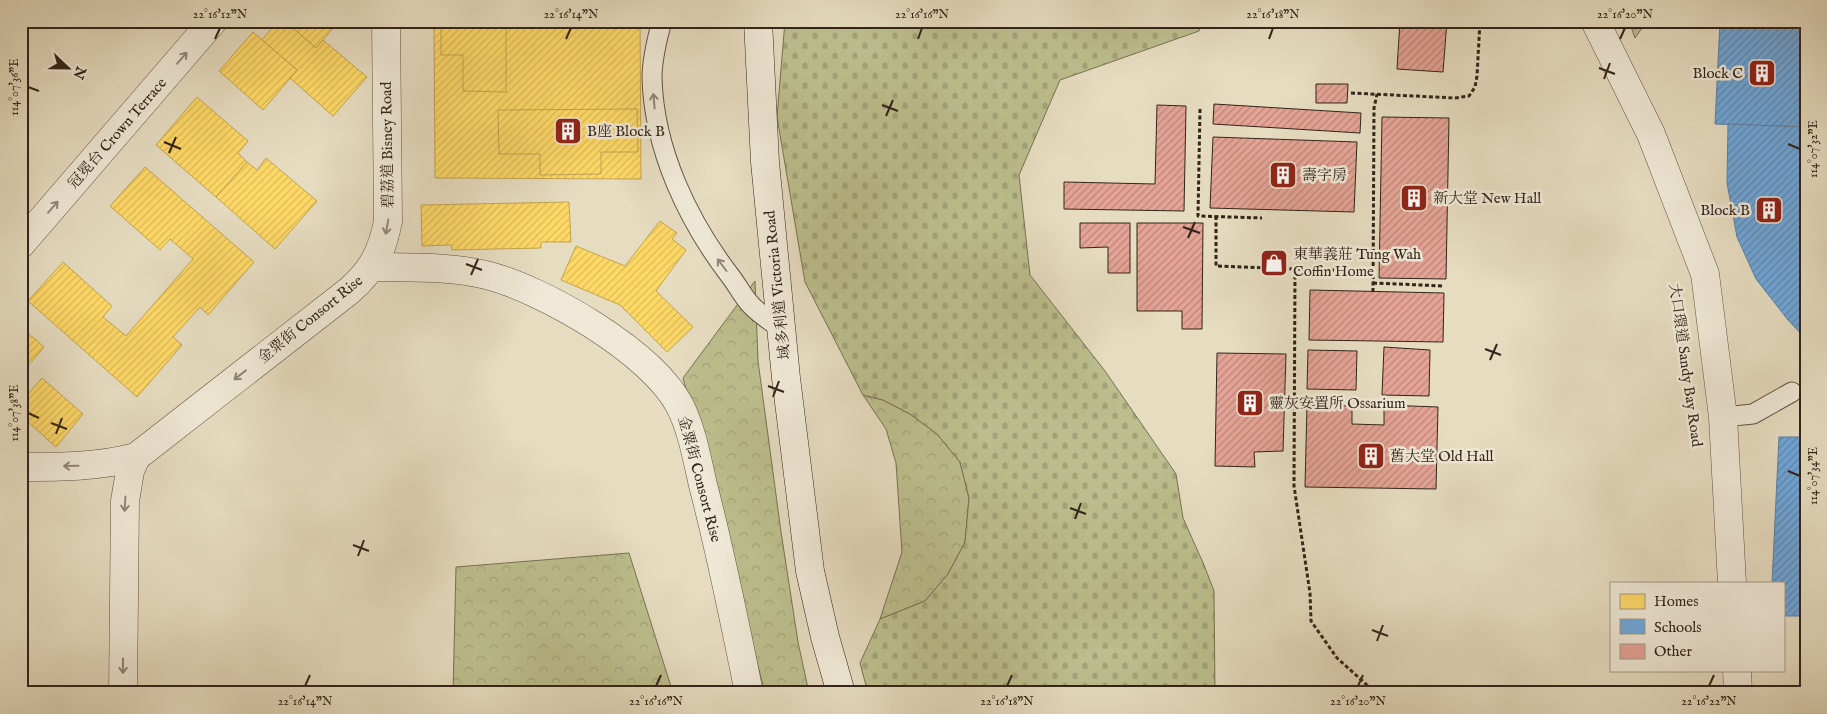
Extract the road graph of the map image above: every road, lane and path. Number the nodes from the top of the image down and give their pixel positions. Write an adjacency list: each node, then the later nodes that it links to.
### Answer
1 (213, 21): 12 (street, 冠冕台 Crown Terrace, one-way to 1)
2 (386, 21): 13 (street, 碧荔道 Bisney Road, one-way to 13)
3 (662, 21): 19 (lane, one-way to 3)
4 (758, 21): 19 (street, 域多利道 Victoria Road)
5 (1480, 21): 8 (path)
6 (1595, 21): 21 (street, 大口環道 Sandy Bay Road)
7 (1351, 94): 8 (path)
8 (1377, 94): 15 (path)
9 (1200, 109): 10 (path)
10 (1216, 216): 11 (path); 14 (path)
11 (1262, 218)
12 (21, 244)
13 (372, 267): 22 (street, 金粟街 Consort Rise, one-way to 22); 27 (street, 金粟街 Consort Rise)
14 (1295, 269): 15 (path); 29 (path)
15 (1373, 270): 16 (path)
16 (1373, 283): 17 (path); 18 (path)
17 (1444, 286)
18 (1373, 292)
19 (780, 321): 28 (street, 域多利道 Victoria Road)
20 (1792, 392): 21 (lane)
21 (1723, 417): 24 (street, 大口環道 Sandy Bay Road)
22 (136, 456): 23 (street, one-way to 23); 26 (street, one-way to 26)
23 (21, 467)
24 (1732, 582)
25 (1737, 672): 30 (street)
26 (123, 693)
27 (749, 693)
28 (841, 693)
29 (1374, 693)
30 (1738, 693)

